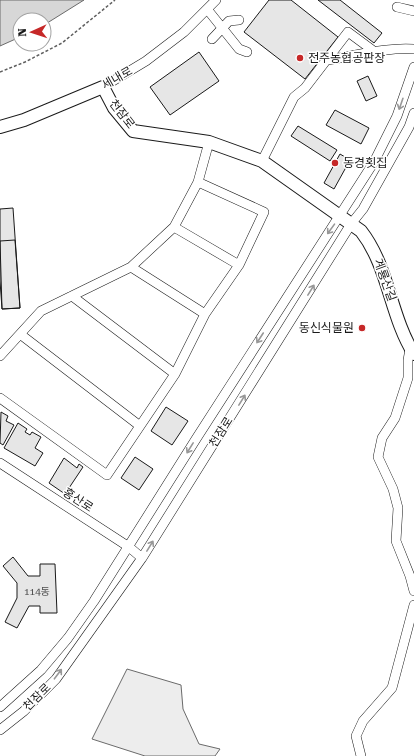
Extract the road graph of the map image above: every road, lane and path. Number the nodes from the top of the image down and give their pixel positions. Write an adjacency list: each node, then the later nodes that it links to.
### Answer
1 (115, 0): 14 (path)
2 (216, 0): 4 (street, 세내로)
3 (396, 7): 5 (street)
4 (207, 9): 7 (street); 15 (street, 세내로)
5 (414, 11)
6 (239, 20): 7 (street)
7 (223, 28): 8 (street); 10 (street)
8 (212, 39)
9 (414, 49): 11 (street)
10 (247, 52)
11 (375, 52): 12 (street); 12 (street)
12 (327, 60): 19 (street)
13 (414, 67): 21 (street, 천잠로, one-way to 21)
14 (0, 72)
15 (103, 87): 17 (main road, 세내로); 18 (main road, 천잠로)
16 (414, 113): 22 (street, 천잠로)
17 (0, 127)
18 (209, 142): 19 (main road, 천잠로); 20 (street)
19 (262, 161): 21 (main road, 천잠로)
20 (198, 182): 23 (street); 24 (street)
21 (341, 215): 22 (main road, 계룡산길); 36 (street, 천잠로, one-way to 36)
22 (351, 224): 29 (main road, 계룡산길); 37 (street, 천잠로, one-way to 22)
23 (174, 227): 24 (street); 25 (street)
24 (238, 266): 27 (street)
25 (131, 267): 26 (street); 27 (street)
26 (72, 296): 28 (street); 31 (street)
27 (205, 314): 31 (street)
28 (20, 334): 30 (street); 34 (street)
29 (412, 352): 32 (street)
30 (0, 356)
31 (175, 374): 34 (street)
32 (411, 378): 38 (street)
33 (0, 398): 34 (street)
34 (140, 426)
35 (0, 463): 36 (street, 홍산로)
36 (129, 547): 37 (street, 홍산로); 40 (street, 천잠로)
37 (142, 558): 41 (street, 천잠로, one-way to 37)
38 (414, 591)
39 (414, 605): 42 (street)
40 (0, 707)
41 (0, 730)
42 (361, 756)

